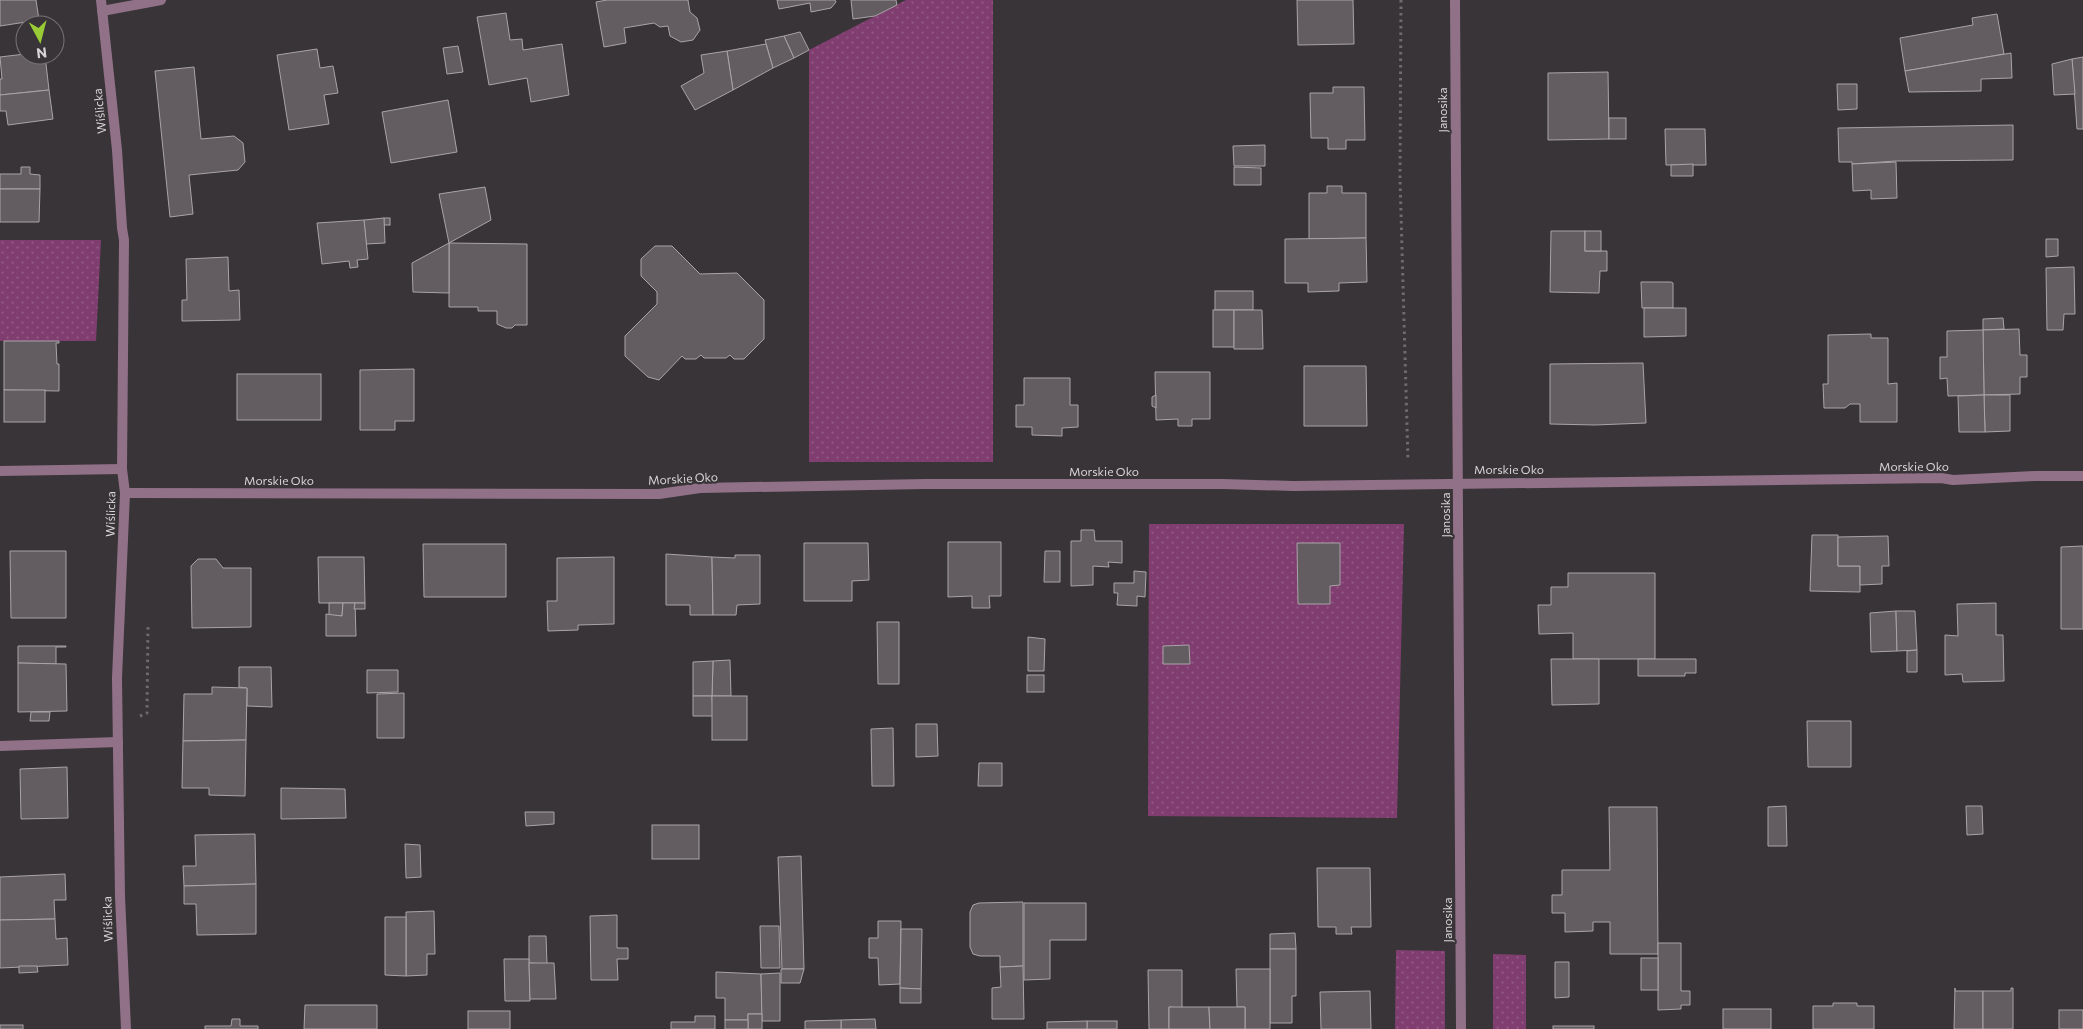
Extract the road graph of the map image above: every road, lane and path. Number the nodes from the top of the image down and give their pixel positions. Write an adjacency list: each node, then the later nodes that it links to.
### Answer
1 (161, 0): 4 (street)
2 (1401, 0): 9 (path)
3 (1455, 0): 8 (street, Janosika)
4 (101, 5): 5 (street, Wiślicka)
5 (122, 469): 6 (street); 10 (street, Wiślicka)
6 (0, 471)
7 (2083, 476): 8 (street, Morskie Oko)
8 (1458, 483): 9 (street, Morskie Oko); 14 (street, Janosika)
9 (1408, 485): 10 (street, Morskie Oko)
10 (125, 493): 11 (street, Wiślicka)
11 (118, 742): 12 (street); 13 (street, Wiślicka)
12 (0, 746)
13 (126, 1029)
14 (1461, 1029)

